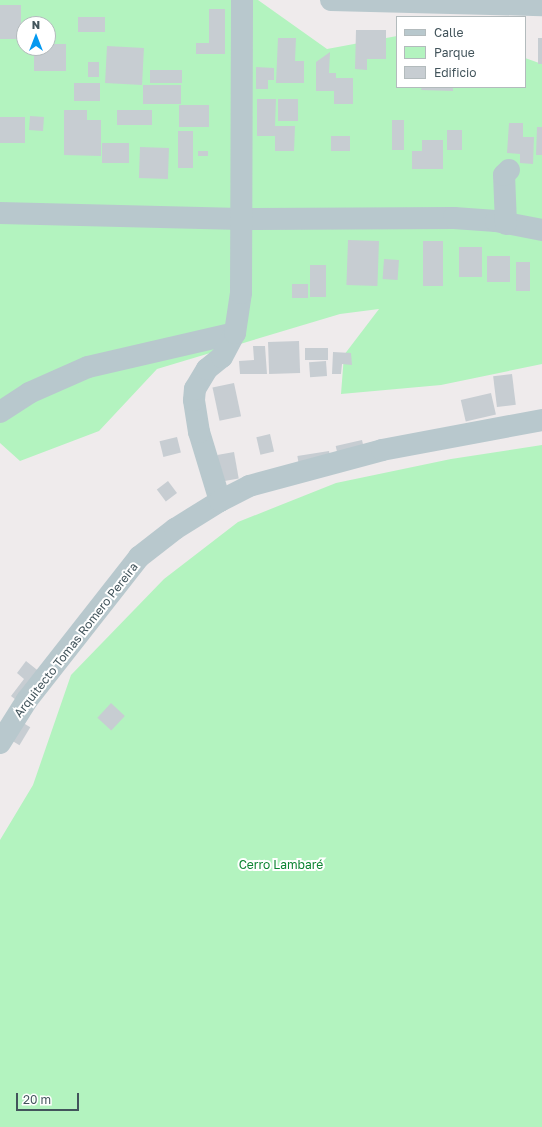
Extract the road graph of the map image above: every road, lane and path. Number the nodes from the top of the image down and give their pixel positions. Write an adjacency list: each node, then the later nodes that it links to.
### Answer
1 (242, 0): 6 (street)
2 (331, 0): 3 (street)
3 (542, 5)
4 (509, 170): 7 (street)
5 (0, 213): 6 (street)
6 (241, 219): 7 (street); 9 (street)
7 (506, 224): 8 (street)
8 (542, 230)
9 (235, 333): 10 (street); 12 (street)
10 (0, 412)
11 (542, 420): 12 (street, Arquitecto Tomas Romero Pereira)
12 (220, 501): 13 (street, Arquitecto Tomas Romero Pereira)
13 (0, 743)

